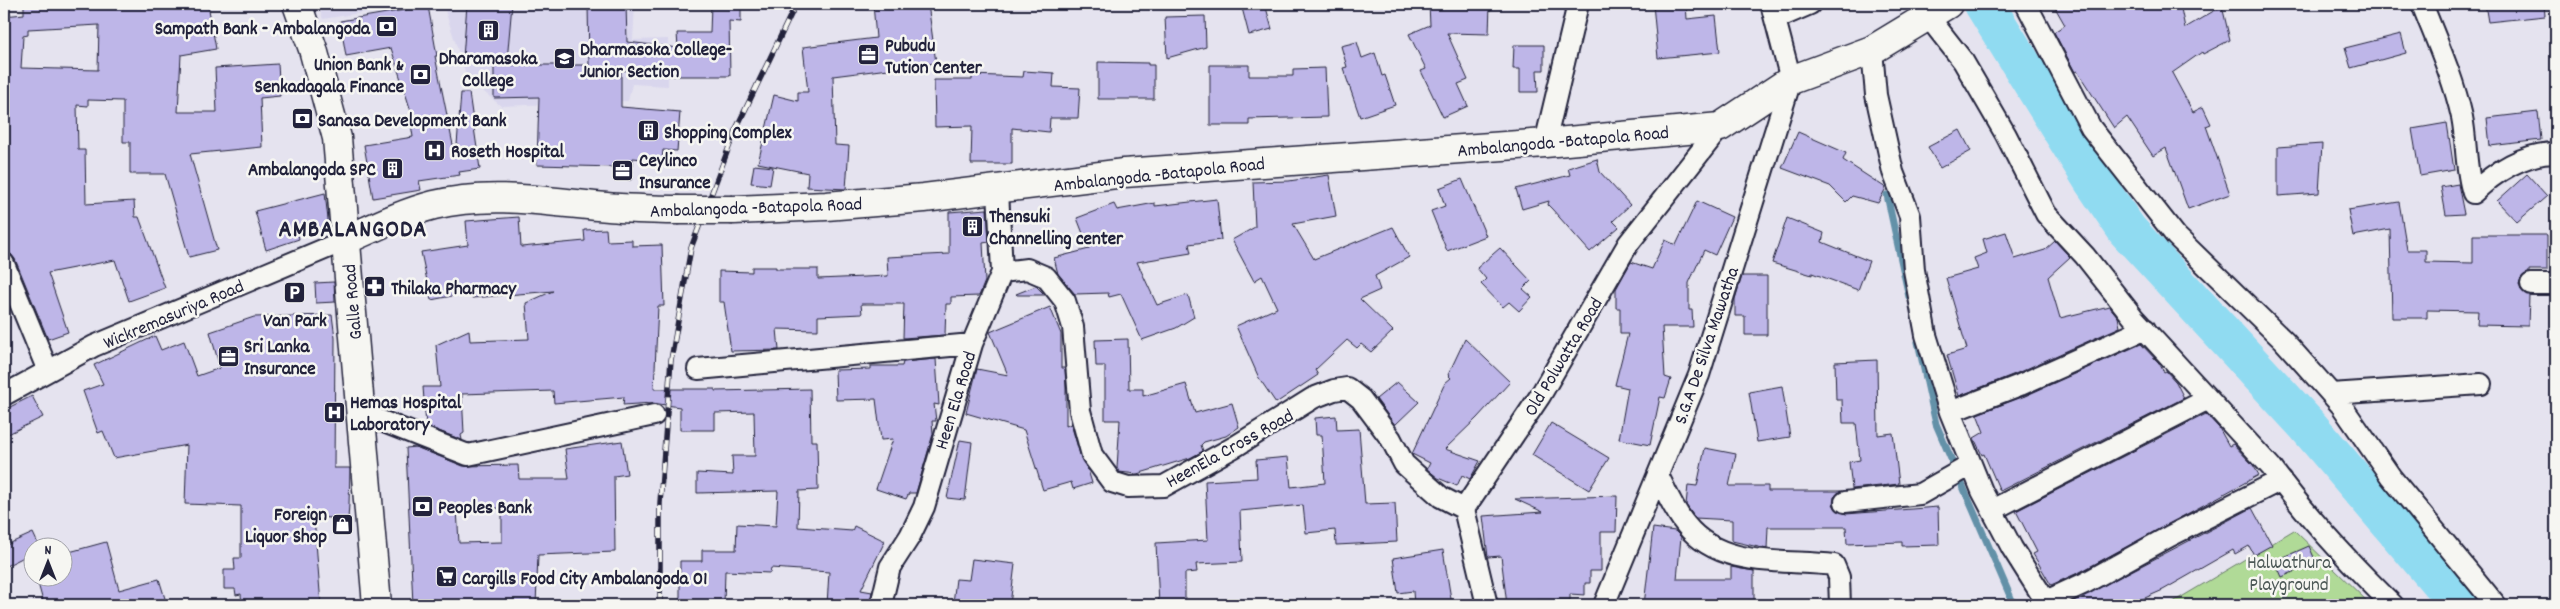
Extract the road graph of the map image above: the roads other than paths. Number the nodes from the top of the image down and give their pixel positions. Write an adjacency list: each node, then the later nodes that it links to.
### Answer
1 (296, 4): 14 (main road, Galle Road)
2 (1578, 4): 11 (street)
3 (1810, 4): 7 (street)
4 (2026, 4): 24 (street)
5 (2422, 4): 12 (street)
6 (1937, 10): 8 (main road, Ambalangoda -Batapola Road); 19 (street)
7 (1773, 11): 9 (street)
8 (1872, 50): 9 (main road, Ambalangoda -Batapola Road); 27 (street)
9 (1791, 80): 10 (main road, Ambalangoda -Batapola Road); 31 (street, S.G.A De Silva Mawatha)
10 (1720, 126): 11 (main road, Ambalangoda -Batapola Road); 34 (street, Old Polwatta Road)
11 (1545, 143): 13 (main road, Ambalangoda -Batapola Road)
12 (2556, 153)
13 (998, 190): 14 (main road, Ambalangoda -Batapola Road, bridge); 16 (street, Heen Ela Road)
14 (346, 240): 22 (street, Wickremasuriya Road); 28 (main road, Galle Road)
15 (4, 264): 22 (street)
16 (1002, 272): 20 (street, Heen Ela Road); 34 (street, HeenEla Cross Road)
17 (2531, 284): 18 (street)
18 (2556, 284)
19 (2145, 329): 26 (street); 27 (street)
20 (972, 344): 21 (street); 38 (street, Heen Ela Road)
21 (698, 369)
22 (48, 371): 25 (street, Wickremasuriya Road)
23 (2481, 384): 24 (street)
24 (2331, 394): 43 (street)
25 (4, 395)
26 (2208, 399): 32 (street); 35 (street)
27 (1950, 412): 30 (street)
28 (361, 413): 29 (street); 37 (main road, Galle Road)
29 (654, 415)
30 (1971, 465): 33 (street); 35 (street)
31 (1658, 475): 40 (street, S.G.A De Silva Mawatha); 41 (street)
32 (2280, 480): 36 (street); 42 (street)
33 (1845, 502)
34 (1464, 510): 39 (street)
35 (1992, 510): 36 (street)
36 (2047, 603)
37 (377, 605)
38 (881, 605)
39 (1486, 605)
40 (1604, 605)
41 (1840, 605)
42 (2393, 605)
43 (2496, 605)

